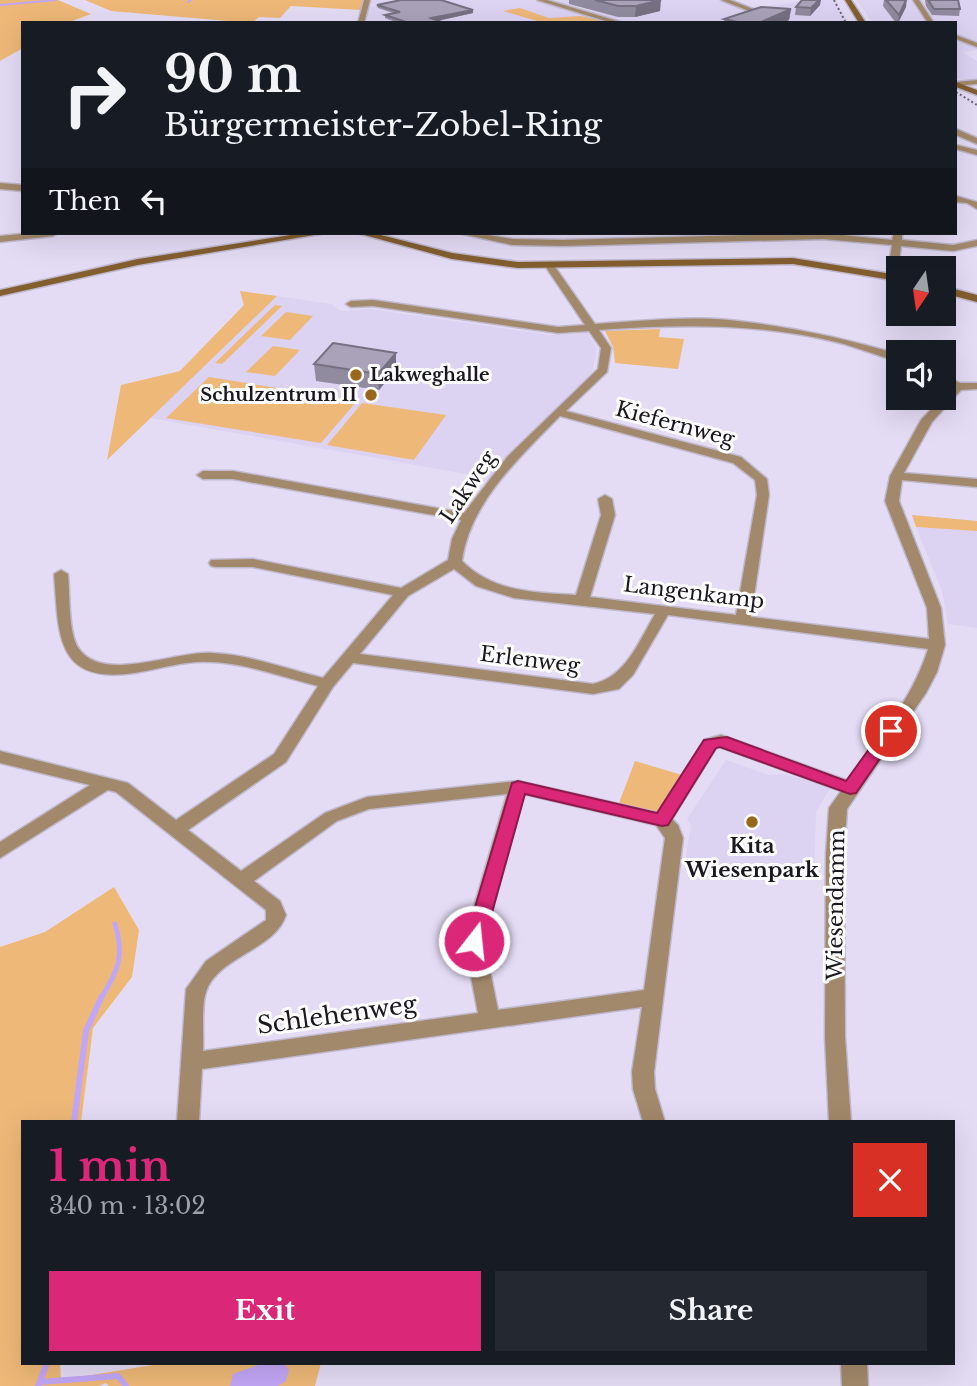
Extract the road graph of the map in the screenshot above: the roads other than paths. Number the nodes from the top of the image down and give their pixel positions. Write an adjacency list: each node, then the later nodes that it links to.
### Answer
1 (367, 0): 6 (street)
2 (540, 0): 7 (street)
3 (724, 0): 8 (street)
4 (848, 0): 9 (main road)
5 (916, 0): 10 (street)
6 (362, 21)
7 (614, 21)
8 (731, 21)
9 (862, 21)
10 (931, 21)
11 (957, 37): 12 (street)
12 (977, 45)
13 (977, 82): 14 (street)
14 (957, 84)
15 (957, 84): 16 (main road)
16 (977, 93)
17 (957, 132): 18 (street)
18 (977, 141)
19 (957, 147): 20 (street)
20 (976, 156)
21 (0, 186): 22 (street)
22 (21, 188)
23 (957, 199): 24 (street)
24 (975, 201)
25 (35, 235): 31 (street)
26 (309, 235): 38 (main road)
27 (371, 235): 36 (main road)
28 (474, 235): 29 (street)
29 (570, 238): 30 (street)
30 (898, 238): 33 (street); 34 (street)
31 (0, 239)
32 (977, 243): 33 (street)
33 (953, 248): 35 (street)
34 (897, 256)
35 (977, 256)
36 (550, 266): 37 (main road); 42 (street, Lakweg)
37 (886, 276)
38 (0, 293)
39 (956, 293): 40 (main road)
40 (977, 299)
41 (351, 304): 42 (street)
42 (594, 327): 43 (street); 46 (street, Lakweg)
43 (886, 355)
44 (977, 386): 45 (street)
45 (958, 387): 48 (street, Wiesendamm)
46 (558, 412): 51 (street, Lakweg); 58 (street, Kiefernweg)
47 (203, 475): 51 (street)
48 (896, 476): 49 (street); 59 (street, Wiesendamm)
49 (977, 483)
50 (605, 499): 56 (street)
51 (469, 518): 52 (street, Lakweg)
52 (455, 562): 55 (street); 56 (street, Langenkamp)
53 (216, 563): 55 (street)
54 (61, 574): 61 (street)
55 (403, 593): 60 (street)
56 (582, 600): 57 (street, Langenkamp)
57 (664, 610): 58 (street, Langenkamp); 60 (street, Erlenweg)
58 (743, 620): 59 (street, Langenkamp)
59 (937, 645): 65 (street, Wiesendamm)
60 (351, 657): 61 (street)
61 (327, 684): 67 (street)
62 (0, 757): 63 (street)
63 (106, 783): 67 (street); 68 (street)
64 (518, 787): 66 (street); 69 (street); 71 (street)
65 (850, 788): 66 (street); 75 (street, Wiesendamm)
66 (662, 820): 70 (street)
67 (176, 829): 69 (street)
68 (0, 851)
69 (241, 880): 72 (street)
70 (652, 997): 71 (street, Schlehenweg); 74 (street)
71 (490, 1020): 72 (street, Schlehenweg)
72 (191, 1062): 73 (street)
73 (188, 1120)
74 (653, 1120)
75 (840, 1120)
76 (854, 1365): 77 (street)
77 (855, 1386)

